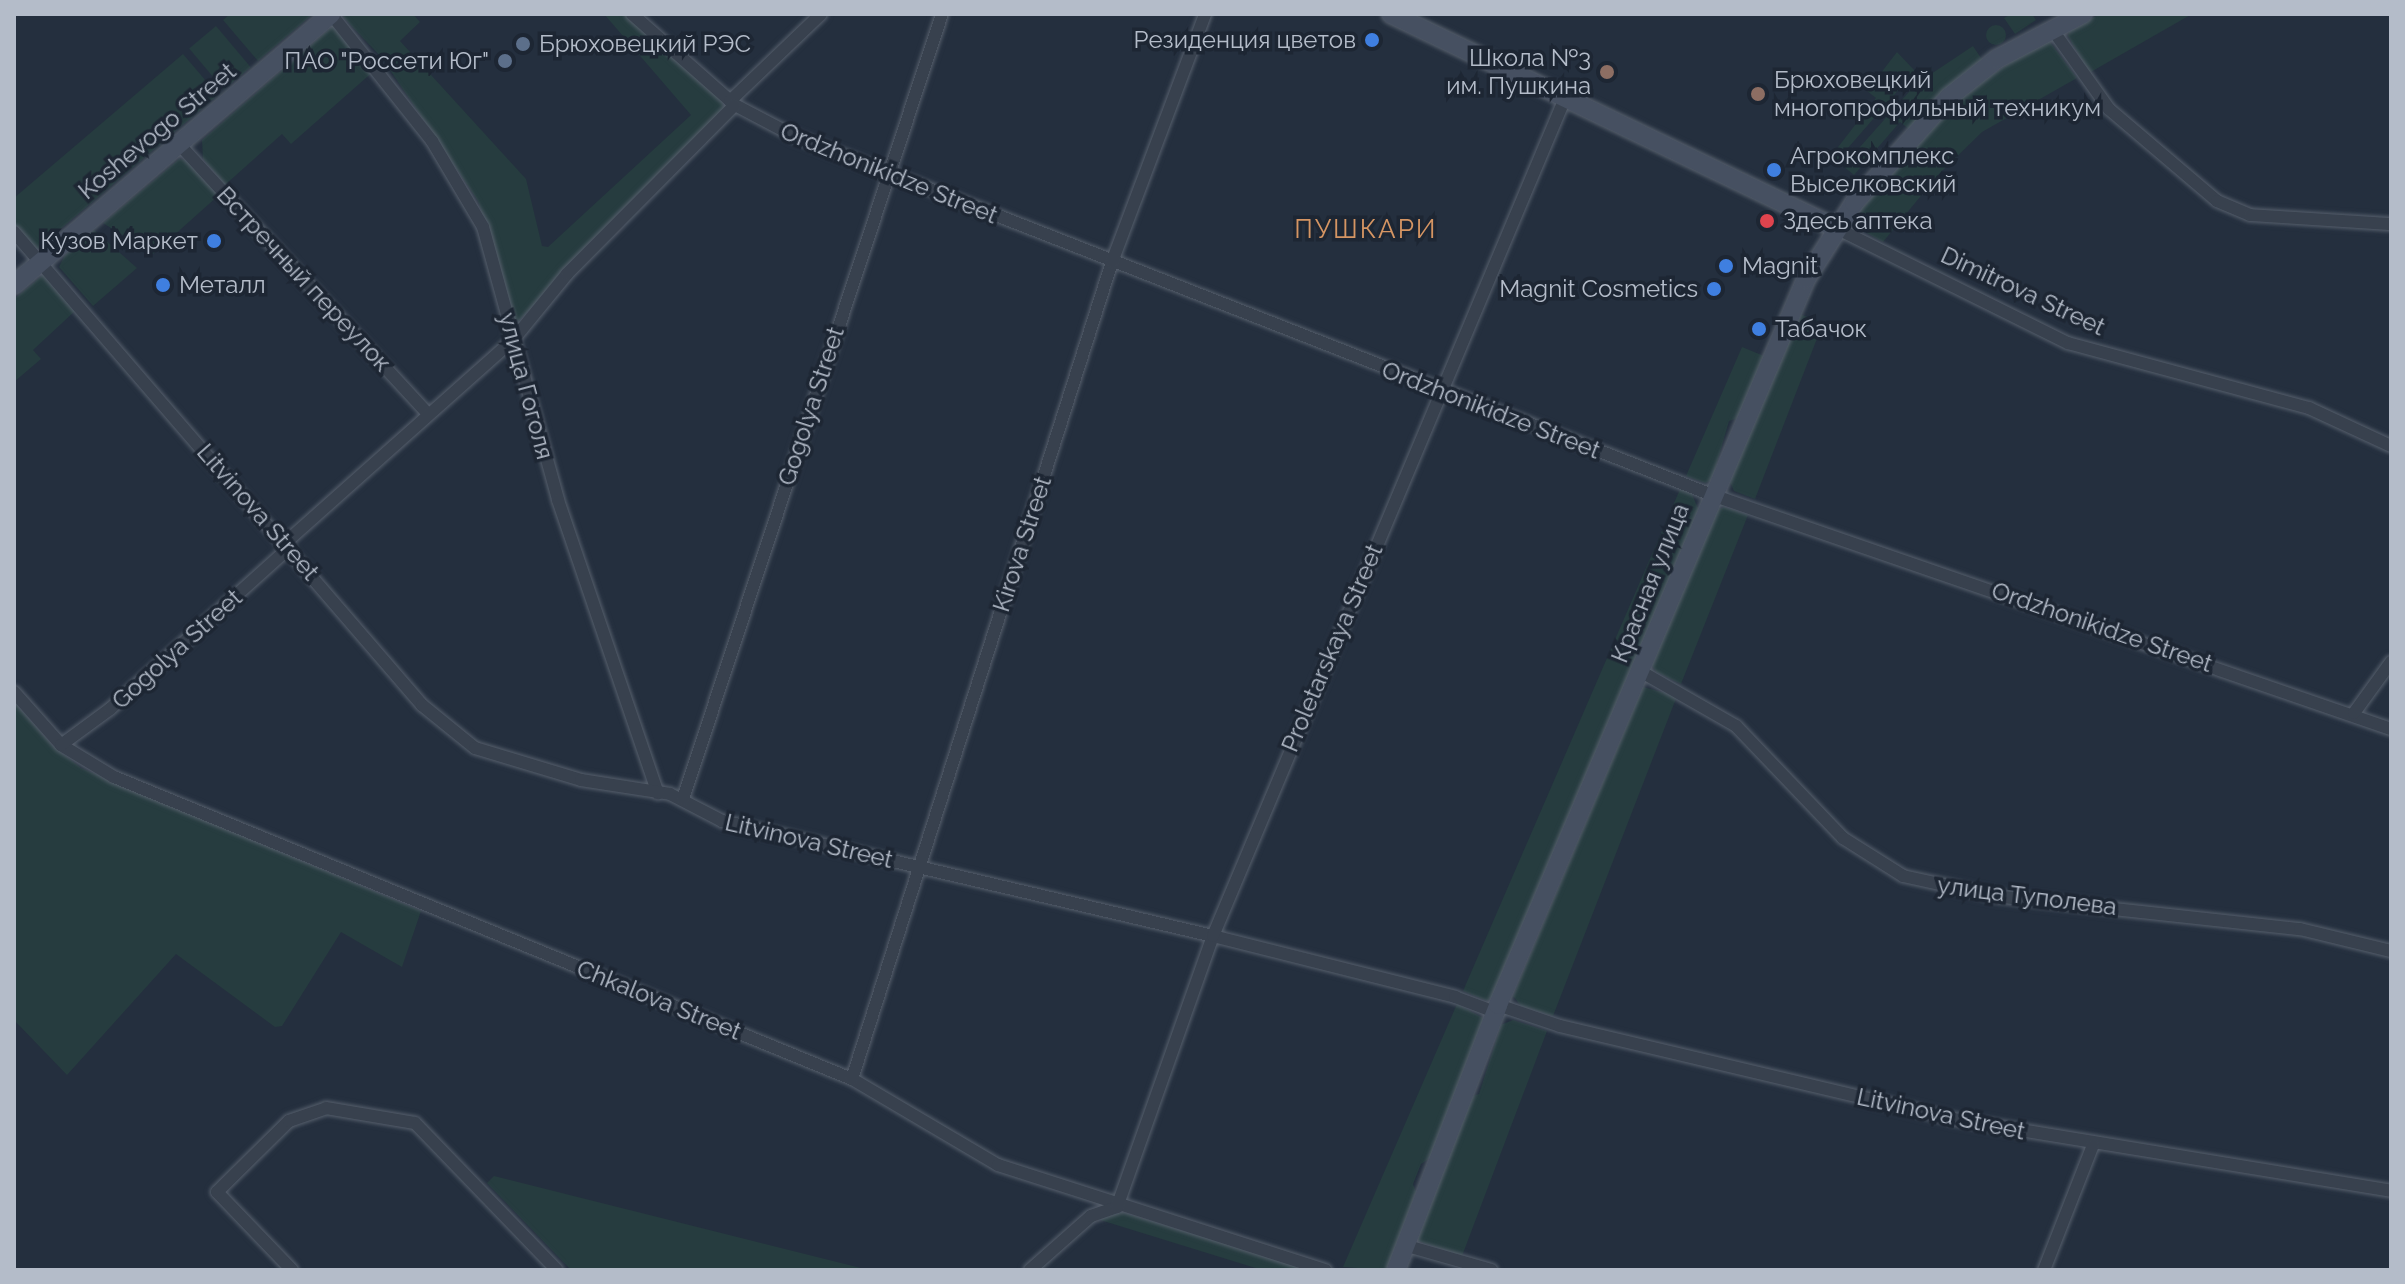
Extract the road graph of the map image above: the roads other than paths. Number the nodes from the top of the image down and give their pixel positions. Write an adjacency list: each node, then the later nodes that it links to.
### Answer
1 (331, 14): 11 (street, Koshevogo Street); 19 (street, улица Гоголя)
2 (632, 14): 10 (street, Ordzhonikidze Street)
3 (821, 14): 10 (street, Gogolya Street)
4 (942, 14): 12 (street, Gogolya Street)
5 (1205, 14): 17 (street, Kirova Street)
6 (1391, 14): 9 (street, Dimitrova Street)
7 (2083, 14): 8 (street, Красная улица)
8 (2052, 29): 13 (street); 14 (street, Красная улица)
9 (1566, 96): 14 (street, Dimitrova Street); 20 (street, Proletarskaya Street)
10 (733, 103): 12 (street, Ordzhonikidze Street); 19 (street, Gogolya Street)
11 (179, 144): 16 (street, Koshevogo Street); 21 (street, Встречный переулок)
12 (887, 173): 17 (street, Ordzhonikidze Street); 32 (street, Gogolya Street)
13 (2389, 222)
14 (1836, 228): 22 (street, Dimitrova Street); 23 (street, Красная улица)
15 (14, 232): 16 (street, Litvinova Street)
16 (40, 262): 18 (street, Koshevogo Street); 24 (street, Litvinova Street)
17 (1112, 262): 20 (street, Ordzhonikidze Street); 33 (street, Kirova Street)
18 (14, 285)
19 (513, 340): 21 (street, Gogolya Street); 31 (street, улица Гоголя)
20 (1440, 390): 23 (street, Ordzhonikidze Street); 34 (street, Proletarskaya Street)
21 (428, 414): 24 (street, Gogolya Street)
22 (2391, 446)
23 (1712, 495): 26 (street, Красная улица); 28 (street, Ordzhonikidze Street)
24 (287, 546): 30 (street, Gogolya Street); 31 (street, Litvinova Street)
25 (2391, 662): 28 (street)
26 (1640, 671): 35 (street, улица Туполева); 36 (street, Красная улица)
27 (14, 692): 30 (street, Chkalova Street)
28 (2354, 713): 29 (street, Ordzhonikidze Street)
29 (2391, 729)
30 (61, 745): 37 (street, Chkalova Street)
31 (658, 793): 32 (street, Litvinova Street)
32 (683, 799): 33 (street, Litvinova Street)
33 (920, 867): 34 (street, Litvinova Street); 37 (street, Kirova Street)
34 (1213, 936): 36 (street, Litvinova Street); 40 (street, Proletarskaya Street)
35 (2391, 951)
36 (1496, 1008): 38 (street, Litvinova Street); 41 (street, Красная улица)
37 (852, 1079): 40 (street, Chkalova Street)
38 (2093, 1145): 39 (street, Litvinova Street); 48 (street)
39 (2391, 1191)
40 (1117, 1207): 44 (street); 45 (street, Chkalova Street)
41 (1404, 1245): 46 (street, Красная улица); 47 (street)
42 (292, 1270): 43 (street)
43 (557, 1270)
44 (1030, 1270)
45 (1326, 1270)
46 (1396, 1270)
47 (1491, 1270)
48 (2044, 1270)

